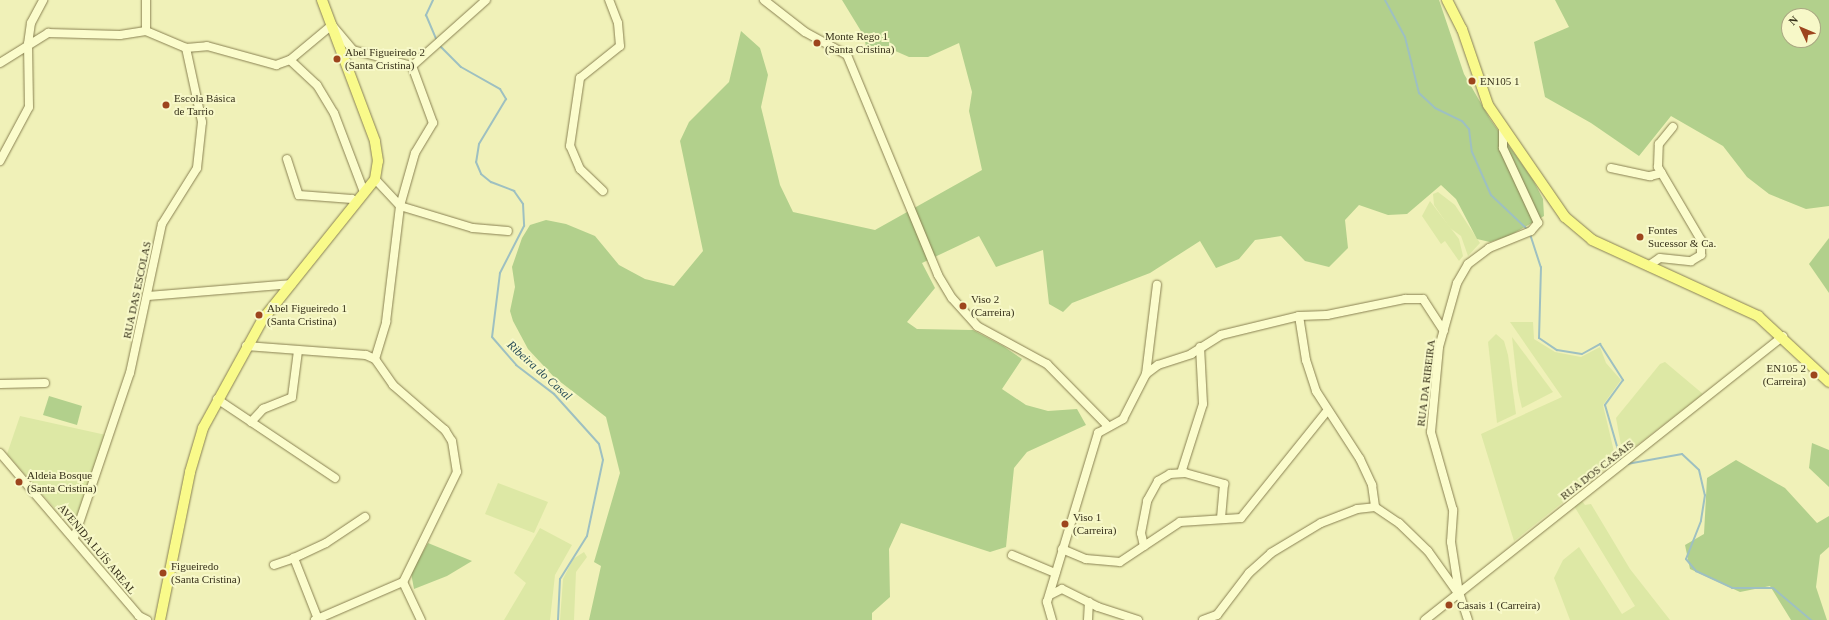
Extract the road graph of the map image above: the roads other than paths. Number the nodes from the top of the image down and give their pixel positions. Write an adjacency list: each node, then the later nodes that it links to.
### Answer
1 (43, 0): 10 (street)
2 (146, 0): 9 (street)
3 (322, 0): 8 (main road)
4 (486, 0): 14 (street)
5 (608, 0): 22 (street)
6 (764, 0): 45 (street)
7 (1447, 0): 16 (main road)
8 (332, 25): 12 (street); 14 (street); 21 (main road)
9 (146, 31): 10 (street); 11 (street)
10 (28, 44): 13 (street); 18 (street)
11 (186, 48): 12 (street); 30 (street, RUA DAS ESCOLAS)
12 (290, 60): 23 (street)
13 (0, 62)
14 (412, 66): 25 (street)
15 (1673, 127): 20 (street)
16 (1503, 130): 27 (main road); 32 (street, RUA DA RIBEIRA)
17 (287, 159): 24 (street)
18 (0, 161)
19 (1611, 168): 20 (street)
20 (1662, 173): 27 (street)
21 (375, 179): 23 (main road); 25 (street)
22 (603, 191)
23 (364, 192): 24 (main road)
24 (356, 203): 28 (main road)
25 (400, 206): 26 (street); 37 (street)
26 (508, 231)
27 (1648, 266): 33 (main road)
28 (291, 284): 30 (street); 34 (main road)
29 (1157, 285): 38 (street)
30 (149, 296): 52 (street, RUA DAS ESCOLAS)
31 (1299, 316): 32 (street); 35 (street); 43 (street)
32 (1444, 331): 60 (street, RUA DA RIBEIRA)
33 (1783, 336): 39 (main road); 60 (street, RUA DOS CASAIS)
34 (246, 346): 36 (street); 42 (main road)
35 (1200, 347): 38 (street); 47 (street)
36 (298, 351): 37 (street); 44 (street)
37 (375, 359): 59 (street)
38 (1146, 374): 45 (street)
39 (1829, 382)
40 (45, 383): 41 (street)
41 (0, 384)
42 (217, 399): 44 (street); 65 (main road)
43 (1327, 411): 49 (street); 50 (street)
44 (251, 422): 48 (street)
45 (1107, 425): 54 (street)
46 (0, 453): 52 (street, AVENIDA LUÍS AREAL)
47 (1181, 474): 50 (street); 53 (street)
48 (335, 478)
49 (1375, 507): 60 (street); 70 (street)
50 (1221, 516): 53 (street)
51 (365, 517): 56 (street)
52 (74, 538): 64 (street, AVENIDA LUÍS AREAL)
53 (1144, 546): 54 (street)
54 (1062, 549): 58 (street)
55 (1012, 555): 58 (street)
56 (294, 558): 57 (street); 63 (street)
57 (274, 565)
58 (1054, 573): 61 (street)
59 (403, 582): 63 (street); 66 (street)
60 (1459, 593): 71 (street, RUA DOS CASAIS); 72 (street)
61 (1052, 594): 62 (street); 67 (street)
62 (1089, 602): 68 (street); 69 (street)
63 (316, 619)
64 (147, 620)
65 (160, 620)
66 (421, 620)
67 (1052, 620)
68 (1088, 620)
69 (1138, 620)
70 (1203, 620)
71 (1425, 620)
72 (1468, 620)

